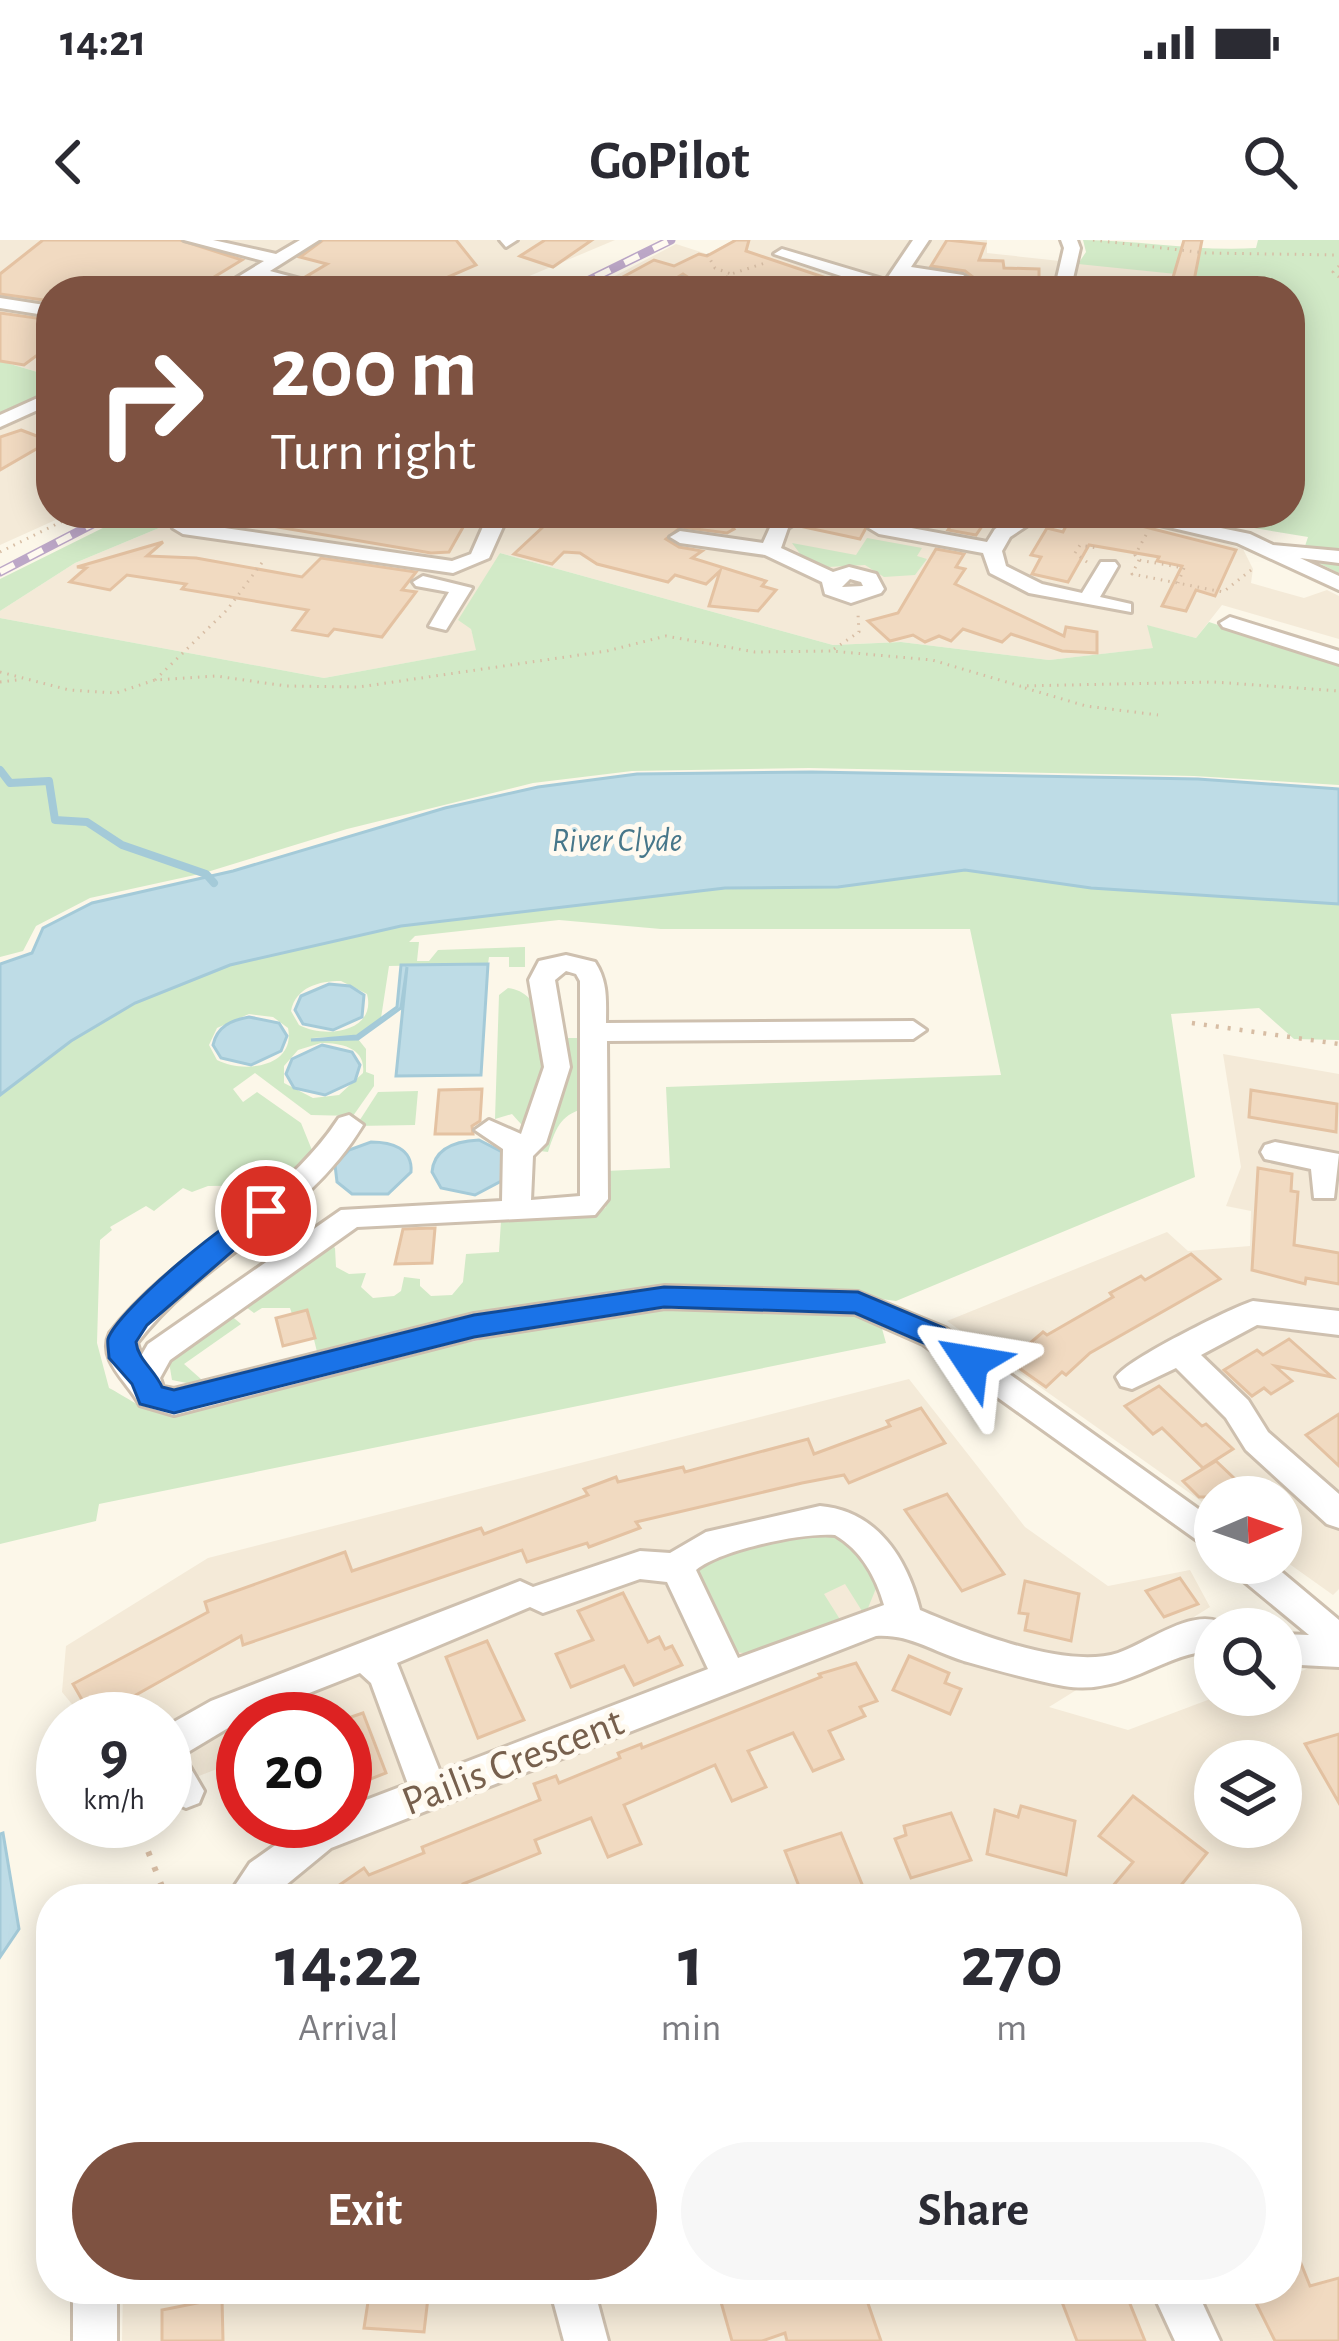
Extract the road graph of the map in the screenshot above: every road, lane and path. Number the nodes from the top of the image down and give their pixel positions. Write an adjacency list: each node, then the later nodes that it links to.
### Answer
1 (192, 240): 9 (street)
2 (311, 240): 9 (street)
3 (921, 240): 17 (street)
4 (1069, 240): 18 (street)
5 (1093, 240): 8 (path)
6 (707, 254): 12 (path)
7 (785, 255): 12 (path); 16 (street)
8 (1339, 255)
9 (277, 259): 11 (street)
10 (1339, 266): 19 (path)
11 (255, 272): 13 (street); 14 (street)
12 (730, 274): 15 (path)
13 (248, 276)
14 (272, 276)
15 (728, 276)
16 (866, 276)
17 (898, 276)
18 (1064, 276)
19 (1339, 277)
20 (0, 304): 21 (street)
21 (36, 309)
22 (36, 404): 23 (street)
23 (0, 422)
24 (49, 528): 36 (path)
25 (183, 528): 32 (street)
26 (493, 528): 41 (street)
27 (779, 528): 35 (street)
28 (879, 528): 34 (street)
29 (1011, 528): 34 (street)
30 (1150, 528): 39 (path)
31 (1194, 528): 37 (street)
32 (280, 542): 40 (street); 55 (path)
33 (656, 544): 35 (street)
34 (993, 549): 47 (street)
35 (770, 550): 46 (street)
36 (0, 552)
37 (1262, 557): 38 (street); 43 (path); 44 (street)
38 (1339, 557)
39 (1139, 560): 43 (path); 43 (path)
40 (435, 564): 41 (street); 45 (street)
41 (464, 565): 45 (street)
42 (1108, 566): 47 (street)
43 (1178, 583)
44 (1339, 584)
45 (462, 588): 50 (street)
46 (856, 597): 51 (path)
47 (1088, 601): 48 (street)
48 (1124, 608)
49 (1230, 623): 52 (street)
50 (439, 626)
51 (831, 651): 55 (path); 57 (path)
52 (1339, 658)
53 (0, 672): 54 (path)
54 (22, 679): 55 (path); 56 (path)
55 (155, 680)
56 (0, 682)
57 (1020, 686): 58 (path); 59 (path)
58 (1339, 692)
59 (1158, 716)
60 (1192, 1023): 63 (path)
61 (914, 1030): 62 (street)
62 (593, 1032): 66 (street); 70 (street)
63 (1339, 1044)
64 (349, 1125): 74 (street)
65 (489, 1130): 66 (street)
66 (519, 1152): 70 (street)
67 (1275, 1152): 68 (street)
68 (1332, 1162): 69 (street)
69 (1324, 1191)
70 (515, 1210): 74 (street)
71 (1339, 1324): 72 (street)
72 (1177, 1350): 73 (street); 75 (street)
73 (1132, 1377)
74 (144, 1378): 76 (street)
75 (1339, 1514)
76 (1194, 1524)
77 (678, 1568): 79 (street); 83 (street); 84 (street)
78 (1274, 1584): 81 (street)
79 (904, 1619): 80 (street); 84 (street, Pailis Crescent)
80 (1194, 1637)
81 (1339, 1648): 82 (street)
82 (1302, 1649)
83 (371, 1660): 85 (street); 86 (street)
84 (729, 1676): 86 (street, Pailis Crescent)
85 (192, 1732)
86 (430, 1790): 89 (street, Pailis Crescent)
87 (147, 1848): 88 (path)
88 (161, 1884)
89 (256, 1884)
90 (95, 2304): 93 (street)
91 (576, 2304): 94 (street)
92 (1180, 2304): 95 (street)
93 (95, 2341)
94 (586, 2341)
95 (1198, 2341)

